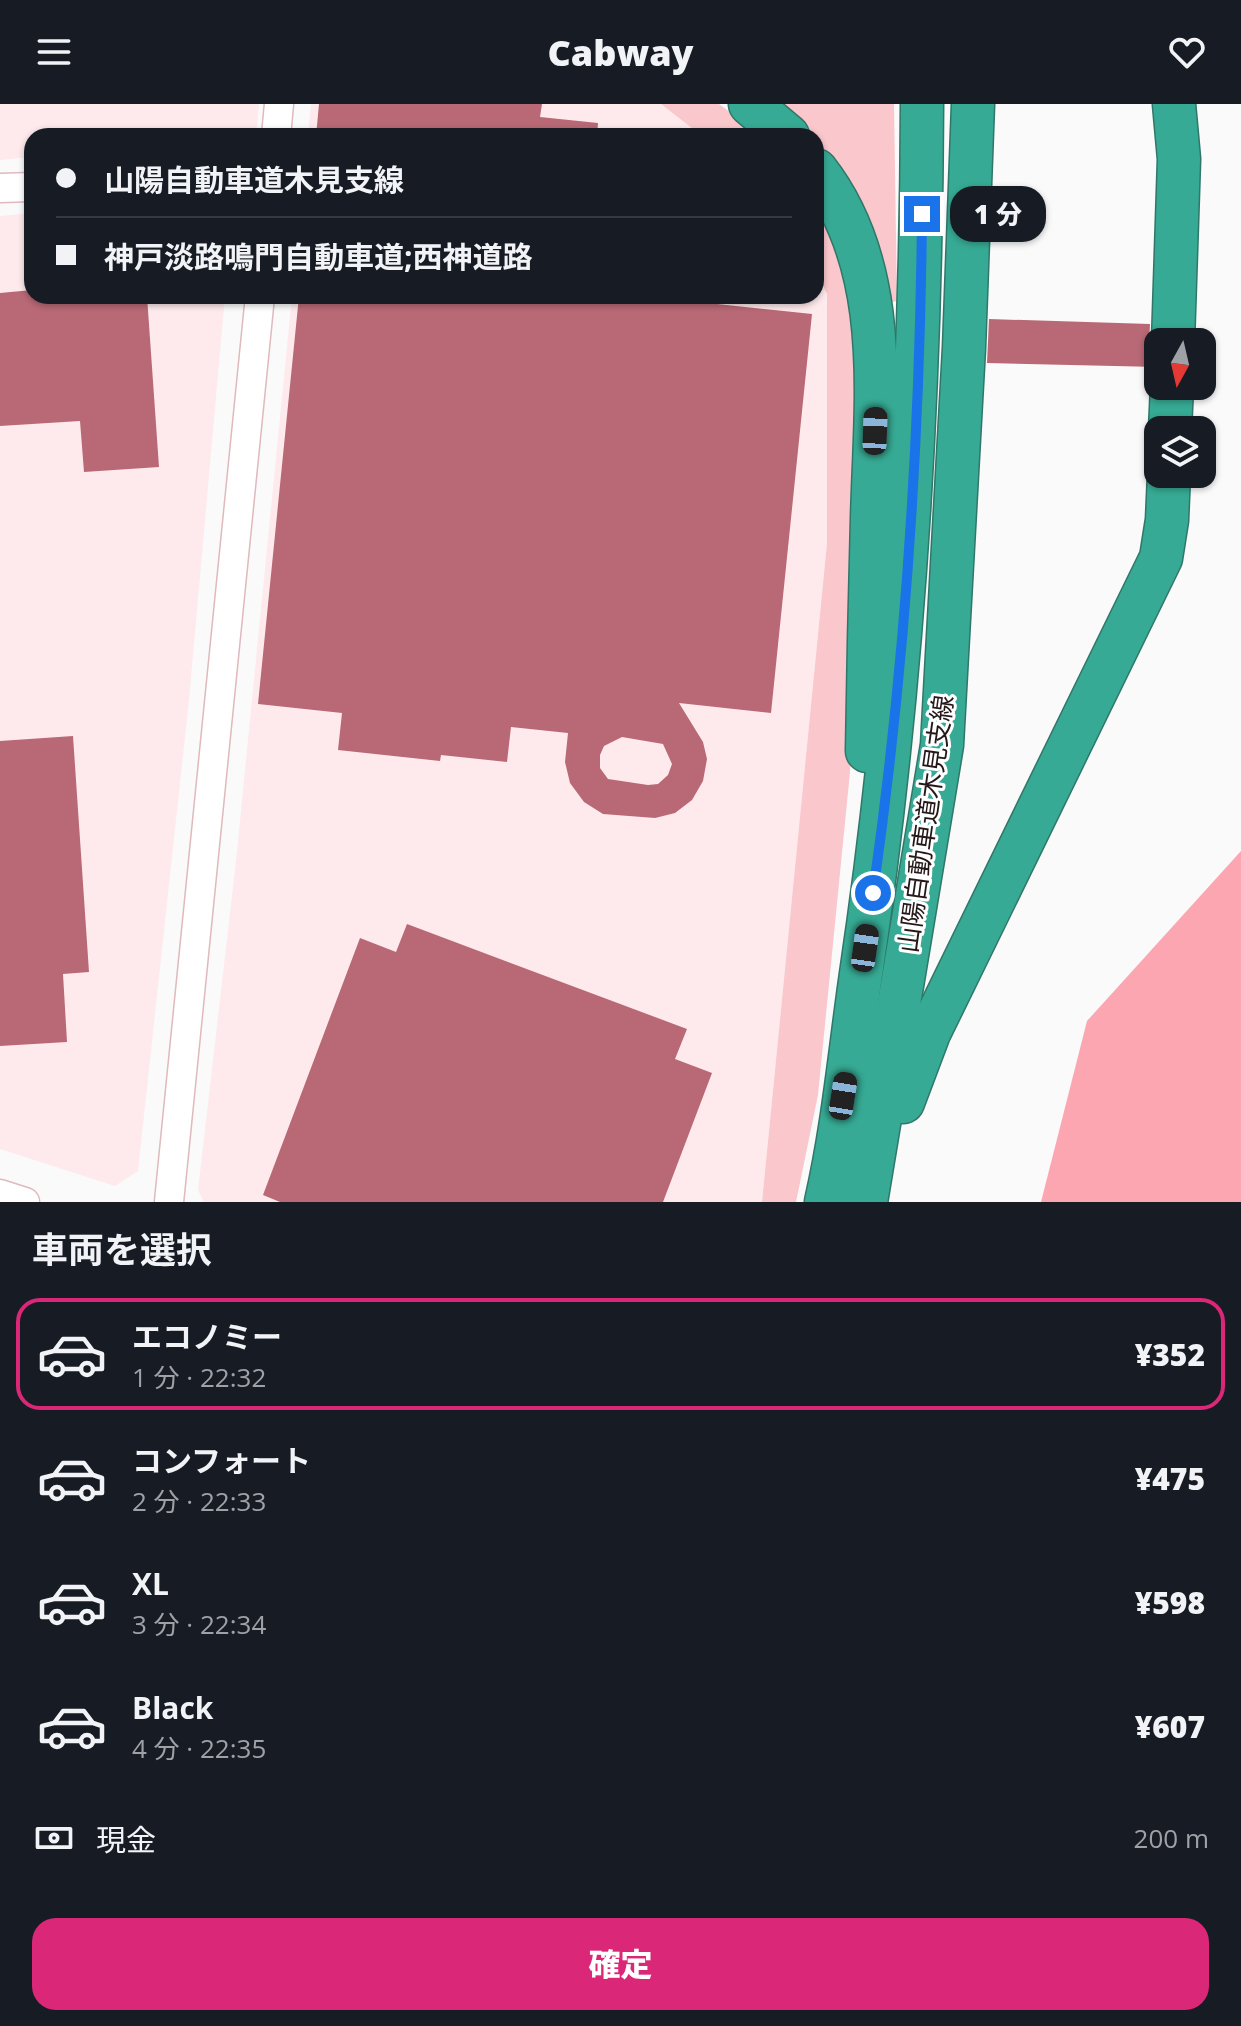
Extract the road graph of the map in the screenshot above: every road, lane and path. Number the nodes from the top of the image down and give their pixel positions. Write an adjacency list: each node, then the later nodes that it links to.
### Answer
1 (279, 104): 6 (street)
2 (750, 104): 7 (highway)
3 (922, 104): 14 (highway, 山陽自動車道木見支線)
4 (973, 104): 16 (highway, 山陽自動車道木見支線)
5 (1174, 104): 12 (highway)
6 (277, 128)
7 (778, 128)
8 (824, 182): 14 (highway)
9 (24, 187): 10 (street)
10 (0, 188)
11 (259, 304): 18 (street)
12 (1173, 328)
13 (1168, 488): 16 (highway)
14 (865, 948): 19 (highway, 山陽自動車道木見支線)
15 (0, 1194): 17 (street)
16 (867, 1198)
17 (25, 1202)
18 (169, 1202)
19 (826, 1202)

